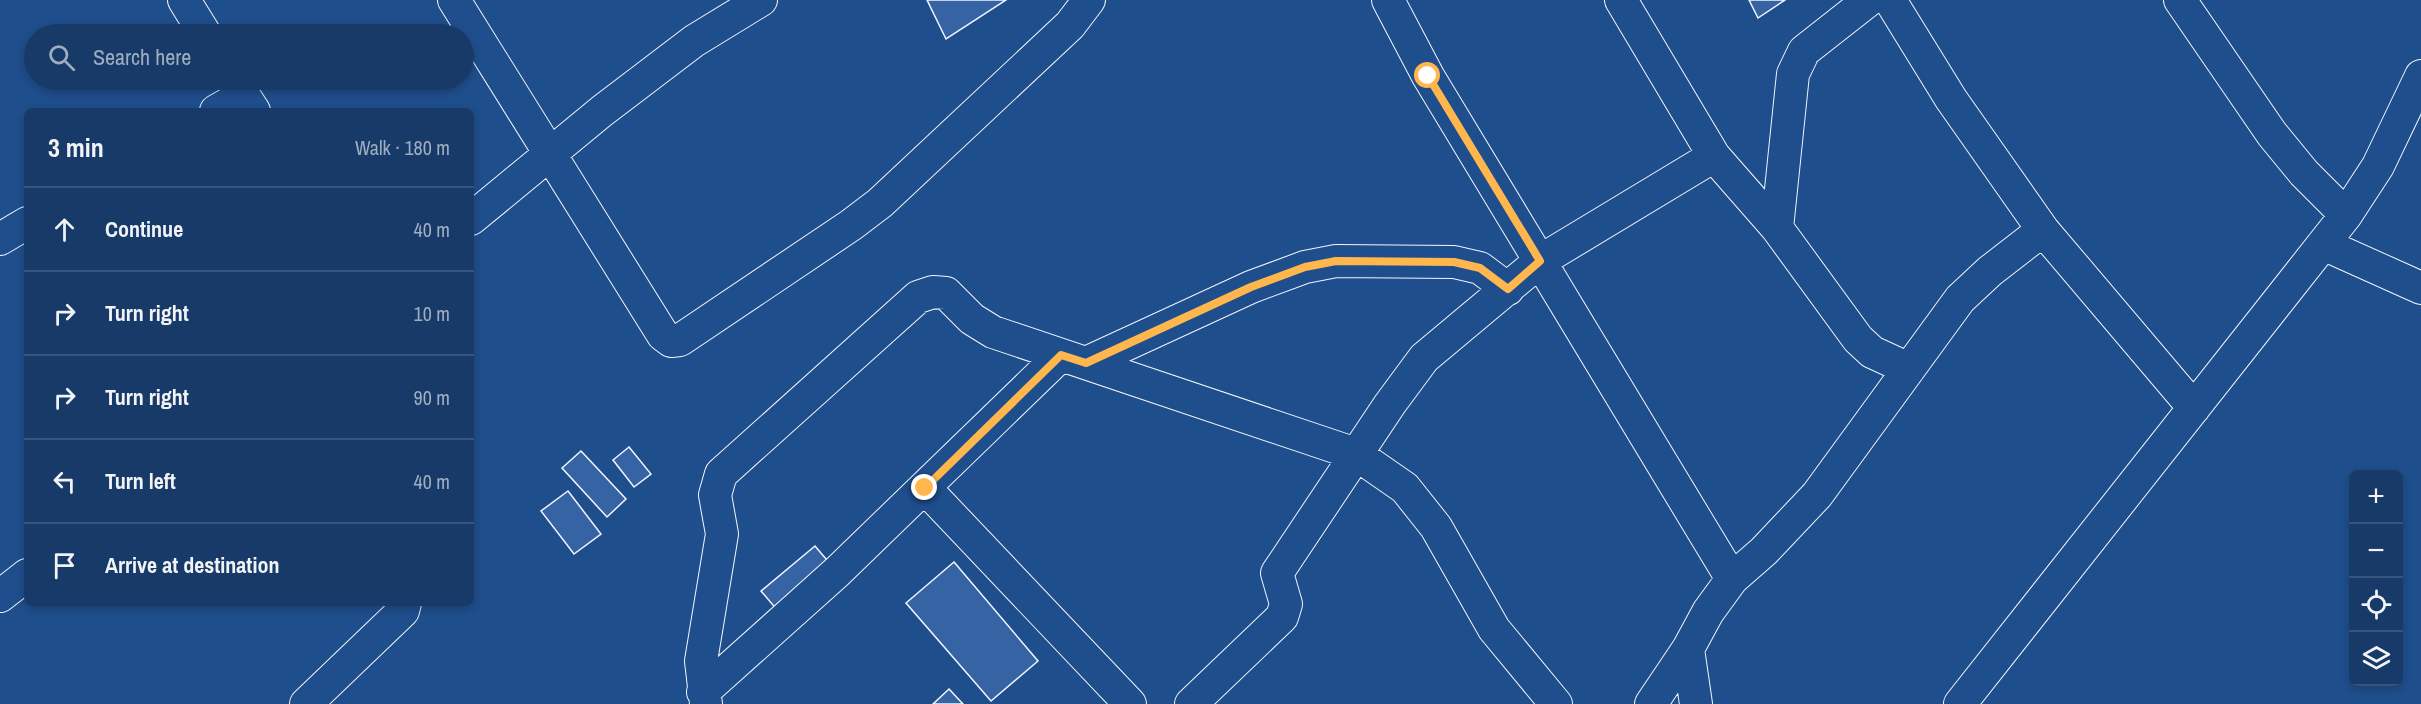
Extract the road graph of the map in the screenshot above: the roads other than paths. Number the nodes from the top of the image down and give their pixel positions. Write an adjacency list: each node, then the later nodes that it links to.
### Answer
1 (184, 0): 10 (street)
2 (454, 0): 11 (street)
3 (761, 0): 16 (street)
4 (1089, 0): 16 (street)
5 (1388, 0): 25 (street)
6 (1621, 0): 17 (street)
7 (1869, 0): 21 (street)
8 (1890, 0): 22 (street)
9 (2180, 0): 18 (street)
10 (199, 24)
11 (469, 24)
12 (474, 33): 16 (street)
13 (2421, 76): 18 (street)
14 (244, 95): 15 (street)
15 (221, 108)
16 (549, 155): 19 (street)
17 (1714, 156): 21 (street); 25 (street)
18 (2346, 215): 24 (street)
19 (474, 217)
20 (24, 225): 23 (street)
21 (1777, 228): 29 (street)
22 (2043, 230): 29 (street); 30 (street)
23 (0, 239)
24 (2323, 244): 26 (street); 30 (street)
25 (1540, 261): 27 (street); 34 (street)
26 (2421, 288)
27 (1508, 289): 28 (street); 31 (street)
28 (1073, 359): 31 (street); 32 (street); 38 (street)
29 (1909, 369): 34 (street)
30 (2194, 408): 45 (street)
31 (1356, 454): 41 (street); 42 (street)
32 (925, 488): 38 (street); 40 (street)
33 (24, 577): 35 (street)
34 (1732, 579): 37 (street)
35 (0, 596)
36 (404, 606): 39 (street)
37 (1688, 649): 43 (street); 44 (street)
38 (704, 698)
39 (306, 704)
40 (1130, 704)
41 (1191, 704)
42 (1556, 704)
43 (1651, 704)
44 (1696, 704)
45 (1960, 704)

